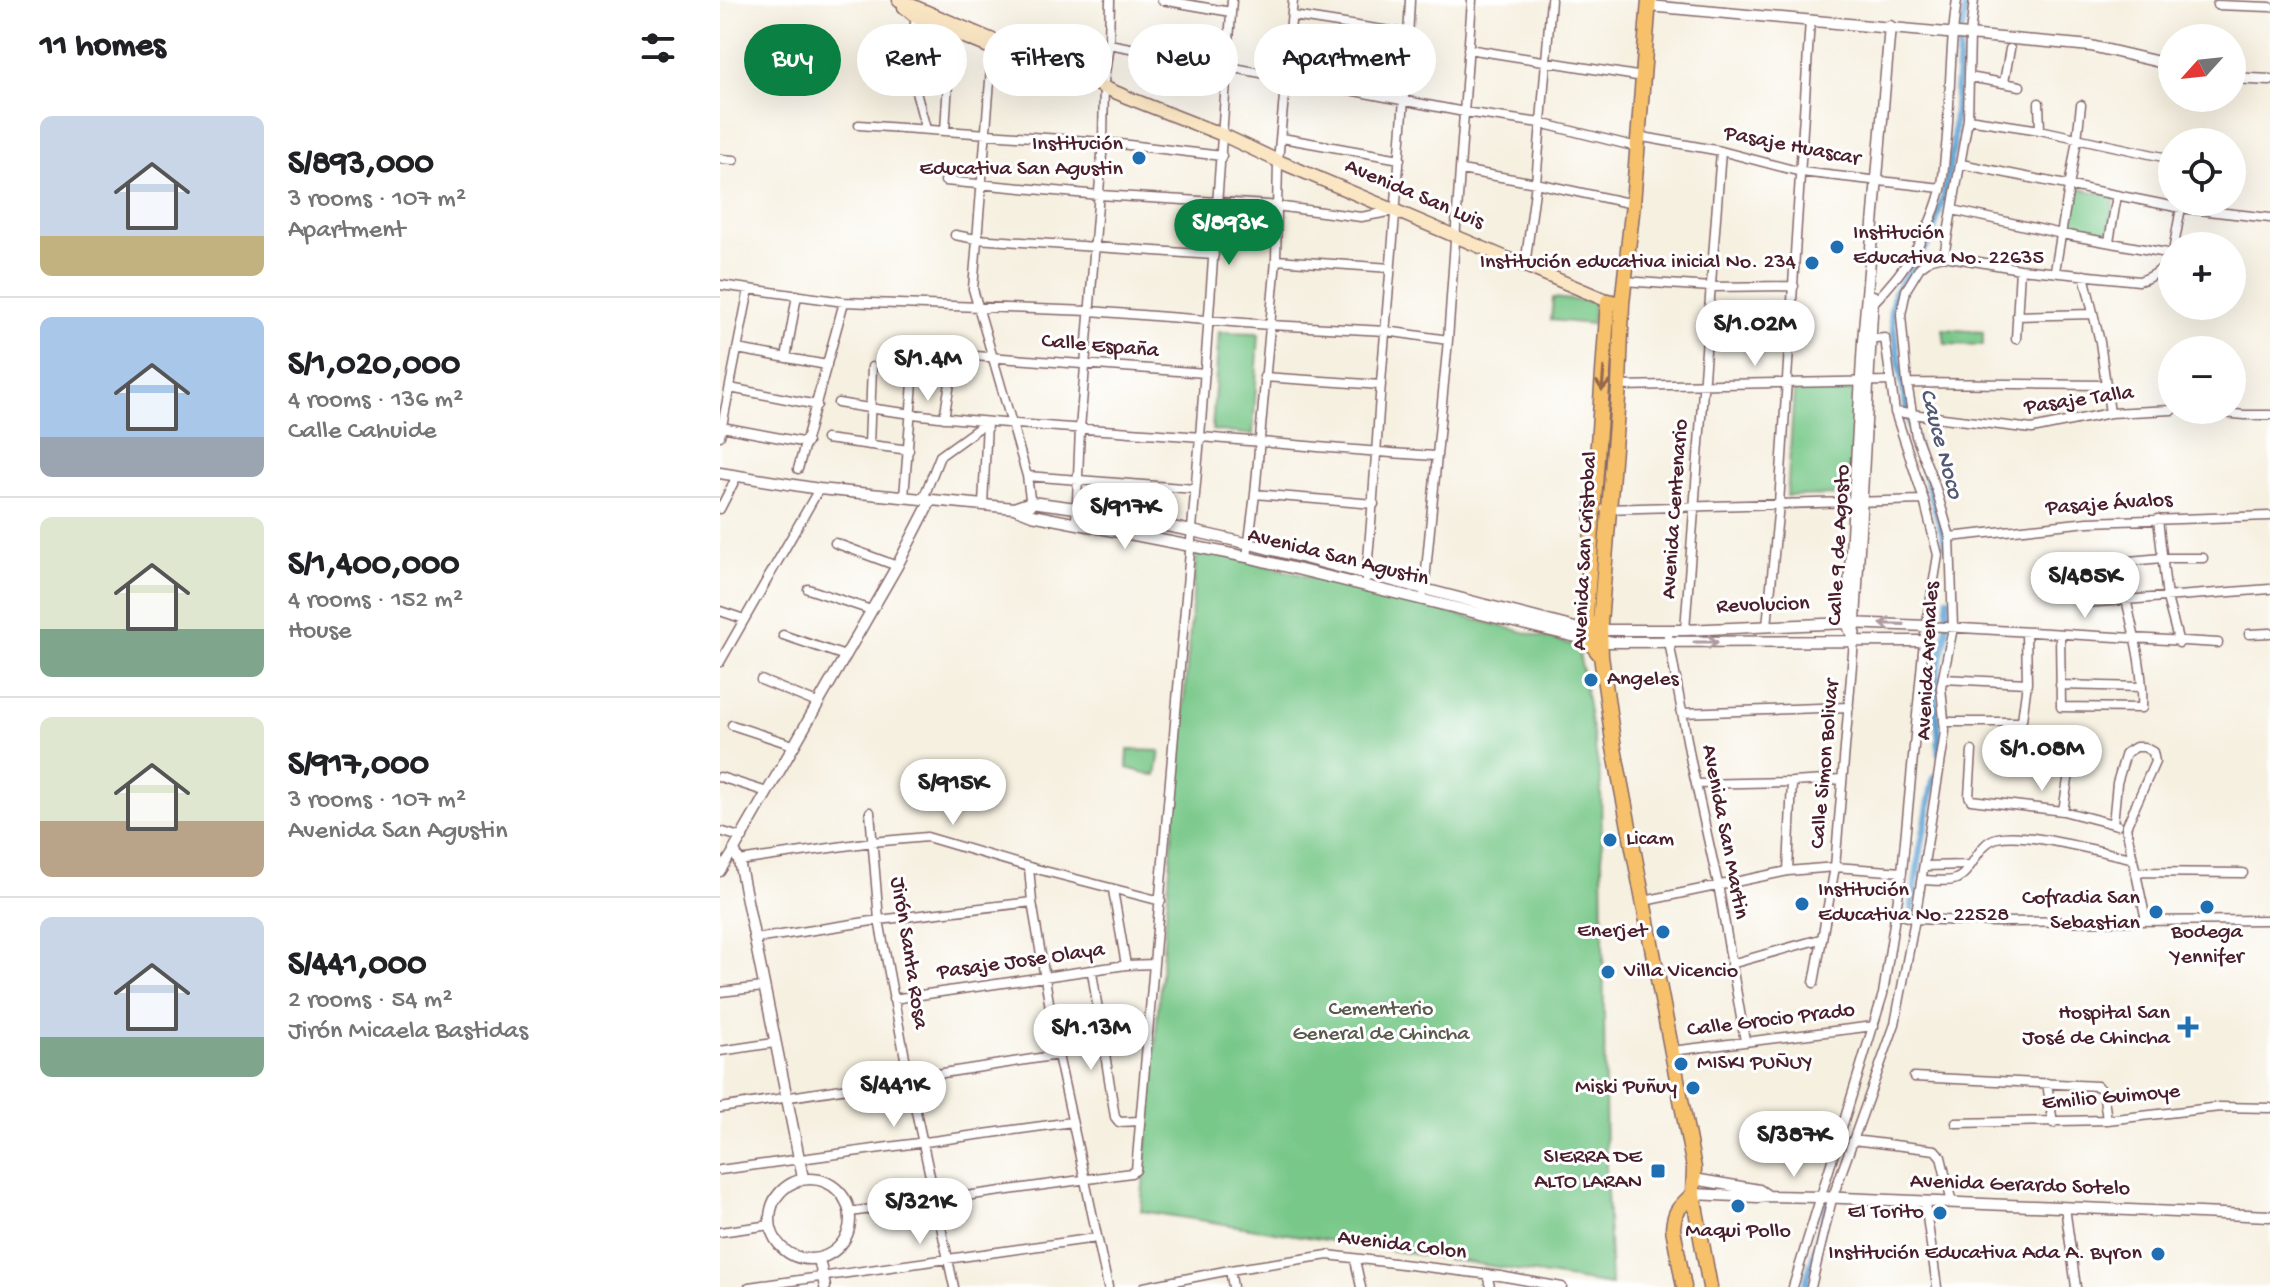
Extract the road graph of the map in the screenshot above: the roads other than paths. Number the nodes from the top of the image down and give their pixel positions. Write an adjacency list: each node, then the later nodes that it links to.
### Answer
1 (897, 0): 14 (main road, Avenida San Luis)
2 (1110, 0): 19 (street)
3 (1162, 0): 15 (street)
4 (1232, 0): 15 (street)
5 (1293, 0): 16 (street)
6 (1410, 0): 23 (street)
7 (1472, 0): 27 (street)
8 (1551, 0): 29 (street)
9 (1957, 0): 25 (street)
10 (1974, 0): 25 (street)
11 (1649, 3): 17 (street); 31 (highway, Avenida San Cristobal)
12 (2217, 5): 13 (street)
13 (2270, 7)
14 (918, 12): 18 (main road, Avenida San Luis); 26 (main road, Avenida San Luis); 52 (street)
15 (1231, 12): 20 (street)
16 (1293, 16): 21 (street); 22 (street)
17 (1810, 20): 24 (street); 70 (street)
18 (938, 24)
19 (1109, 24)
20 (1230, 24)
21 (1292, 24)
22 (1345, 24)
23 (1409, 24)
24 (1894, 27): 25 (street); 72 (street, Calle 9 de Agosto)
25 (1961, 33): 30 (street); 32 (street); 76 (street)
26 (983, 40)
27 (1468, 49): 29 (street); 48 (street)
28 (2010, 49): 35 (street)
29 (1546, 61): 31 (street); 50 (street)
30 (2158, 62)
31 (1643, 77): 59 (highway, Avenida San Cristobal)
32 (1969, 77): 35 (street); 49 (street)
33 (2246, 79): 34 (street)
34 (2269, 81)
35 (2004, 82): 36 (street)
36 (2020, 86)
37 (1112, 94): 56 (main road, Avenida San Luis)
38 (947, 96): 54 (street)
39 (989, 96): 55 (street)
40 (1103, 96): 60 (street)
41 (1225, 96): 56 (street)
42 (1285, 96): 57 (street)
43 (1378, 96): 45 (street, Pasaje Huascar)
44 (1404, 96): 45 (street)
45 (1404, 101): 48 (street, Pasaje Huascar); 65 (street)
46 (2039, 103): 53 (street)
47 (2081, 105): 58 (street)
48 (1464, 112): 50 (street, Pasaje Huascar); 69 (street)
49 (1968, 119): 53 (street); 68 (street)
50 (1540, 123): 59 (street, Pasaje Huascar); 73 (street)
51 (859, 125): 52 (street)
52 (926, 129): 54 (street)
53 (2040, 130): 58 (street)
54 (945, 131): 55 (street)
55 (986, 135): 60 (street); 74 (street)
56 (1223, 138): 62 (street); 67 (main road, Avenida San Luis)
57 (1282, 138): 65 (street); 67 (street)
58 (2077, 139): 63 (street); 75 (street)
59 (1637, 141): 61 (street, Pasaje Huascar); 81 (highway, Avenida San Cristobal)
60 (1103, 142): 62 (street); 77 (street)
61 (1721, 151): 70 (street, Pasaje Huascar); 106 (street, Avenida Centenario)
62 (1222, 156): 80 (street)
63 (2158, 156)
64 (720, 159): 66 (street)
65 (1400, 159): 84 (street)
66 (734, 160)
67 (1278, 161): 82 (street); 84 (main road, Avenida San Luis)
68 (1961, 164): 75 (street); 83 (street)
69 (1461, 170): 73 (street); 89 (street)
70 (1801, 172): 72 (street, Pasaje Huascar); 105 (street)
71 (945, 181): 74 (street)
72 (1880, 182): 76 (street, Pasaje Huascar); 112 (street, Calle 9 de Agosto)
73 (1536, 183): 81 (street); 97 (street)
74 (982, 186): 77 (street); 90 (street)
75 (2069, 186): 78 (street); 87 (street)
76 (1941, 188): 112 (street)
77 (1099, 195): 80 (street); 92 (street)
78 (2117, 195): 79 (street); 91 (street)
79 (2158, 201)
80 (1218, 203): 82 (street); 94 (street)
81 (1633, 204): 103 (highway, Avenida San Cristobal)
82 (1278, 207): 84 (street); 96 (street)
83 (1953, 210): 87 (street); 95 (street)
84 (1396, 211): 89 (main road, Avenida San Luis); 98 (street)
85 (2246, 214): 86 (street)
86 (2270, 218)
87 (2062, 234): 91 (street); 100 (street)
88 (955, 235): 90 (street)
89 (1455, 236): 97 (main road, Avenida San Luis); 121 (street)
90 (976, 239): 92 (street); 111 (street)
91 (2109, 242): 93 (street)
92 (1095, 246): 94 (street); 113 (street)
93 (2158, 252)
94 (1214, 255): 116 (street)
95 (1944, 256): 99 (street); 119 (street, Avenida Arenales)
96 (1276, 260): 98 (street); 117 (street)
97 (1525, 266): 110 (main road, Avenida San Luis)
98 (1391, 268): 118 (street)
99 (2020, 269): 100 (street); 115 (street)
100 (2055, 271): 102 (street)
101 (2158, 271): 102 (street)
102 (2084, 275): 114 (street)
103 (1624, 281): 106 (street); 110 (highway, Avenida San Cristobal)
104 (720, 285): 107 (street)
105 (1794, 286): 106 (street); 134 (street)
106 (1711, 287): 137 (street, Avenida Centenario)
107 (749, 289): 108 (street); 123 (street)
108 (797, 295): 109 (street); 126 (street)
109 (844, 302): 111 (street); 127 (street)
110 (1615, 303): 139 (highway, Avenida San Cristobal); 144 (highway, one-way to 144)
111 (978, 306): 113 (street); 125 (street)
112 (1869, 306): 122 (street, Calle 9 de Agosto)
113 (1090, 311): 116 (street); 128 (street)
114 (2093, 314): 115 (street); 138 (street)
115 (2017, 316): 120 (street)
116 (1208, 319): 117 (street); 130 (street)
117 (1270, 325): 118 (street); 131 (street)
118 (1386, 331): 121 (street); 136 (street)
119 (1893, 337): 122 (street); 133 (street); 135 (street, Avenida Arenales)
120 (2016, 339)
121 (1448, 340): 164 (street)
122 (1867, 340): 132 (street, Calle 9 de Agosto)
123 (737, 349): 126 (street); 140 (street)
124 (955, 354): 125 (street, Calle España); 149 (street, Calle España); 152 (street)
125 (993, 357): 128 (street, Calle España); 154 (street)
126 (786, 358): 127 (street)
127 (827, 365): 142 (street)
128 (1086, 365): 130 (street, Calle España); 155 (street)
129 (872, 367): 143 (street)
130 (1205, 373): 157 (street)
131 (1264, 377): 136 (street); 159 (street)
132 (1865, 380): 133 (street); 134 (street); 177 (street, Calle 9 de Agosto)
133 (1890, 381): 147 (street)
134 (1786, 383): 137 (street); 179 (street)
135 (1907, 383): 138 (street); 147 (street, Avenida Arenales)
136 (1381, 385): 163 (street)
137 (1704, 385): 139 (street); 181 (street, Avenida Centenario)
138 (2107, 385): 148 (street)
139 (1619, 386): 145 (highway, Avenida San Cristobal)
140 (730, 388): 142 (street); 156 (street)
141 (838, 403): 143 (street)
142 (817, 405): 160 (street)
143 (870, 409): 149 (street); 161 (street)
144 (1601, 411): 145 (highway); 185 (highway)
145 (1617, 411): 186 (highway, Avenida San Cristobal)
146 (2158, 411): 148 (street, Pasaje Talla)
147 (1905, 413): 148 (street, Pasaje Talla); 175 (street, Avenida Arenales); 192 (street, Avenida Arenales)
148 (2110, 413)
149 (912, 415): 152 (street); 162 (street)
150 (2246, 415): 151 (street)
151 (2270, 415)
152 (944, 418): 153 (street)
153 (987, 422): 154 (street); 174 (street); 180 (street)
154 (1012, 424): 155 (street); 168 (street)
155 (1080, 429): 157 (street); 169 (street)
156 (721, 432): 160 (street)
157 (1200, 437): 159 (street); 171 (street)
158 (826, 439): 161 (street)
159 (1260, 442): 163 (street); 172 (street)
160 (807, 443): 165 (street)
161 (869, 445): 162 (street)
162 (909, 450): 173 (street)
163 (1377, 452): 164 (street); 178 (street)
164 (1436, 456): 204 (street)
165 (798, 469)
166 (720, 473): 167 (street, Avenida San Agustin)
167 (737, 476): 170 (street, Avenida San Agustin); 184 (street)
168 (1027, 476): 169 (street); 176 (street)
169 (1077, 479): 171 (street); 183 (street)
170 (819, 489): 173 (street, Avenida San Agustin); 210 (street)
171 (1195, 489): 191 (street)
172 (1255, 494): 178 (street); 194 (street)
173 (904, 497): 174 (street, Avenida San Agustin)
174 (927, 500): 180 (street, Avenida San Agustin); 199 (street)
175 (1924, 500): 177 (street); 213 (street, Avenida Arenales)
176 (1031, 502): 182 (street); 183 (street, Avenida San Agustin); 187 (street)
177 (1858, 502): 179 (street); 211 (street, Calle 9 de Agosto)
178 (1374, 504): 201 (street)
179 (1779, 504): 181 (street); 212 (street)
180 (983, 505): 182 (street, Avenida San Agustin)
181 (1694, 506): 186 (street); 216 (street, Avenida Centenario)
182 (1014, 508): 187 (street, Avenida San Agustin)
183 (1076, 508): 190 (street); 191 (street, Avenida San Agustin)
184 (720, 509)
185 (1592, 509): 186 (street); 222 (highway)
186 (1609, 509): 222 (highway, Avenida San Cristobal)
187 (1032, 515): 190 (street, Avenida San Agustin)
188 (2270, 516): 189 (street, Pasaje Ávalos)
189 (2158, 519): 192 (street, Pasaje Ávalos); 197 (street)
190 (1076, 524): 195 (street, Avenida San Agustin)
191 (1192, 531): 194 (street, Avenida San Agustin); 195 (street)
192 (1950, 537): 214 (street, Avenida Arenales)
193 (835, 543): 199 (street)
194 (1250, 544): 196 (street); 201 (street, Avenida San Agustin)
195 (1191, 546): 196 (street, Avenida San Agustin); 270 (street)
196 (1247, 557): 201 (street, Avenida San Agustin)
197 (2162, 558): 198 (street); 200 (street); 205 (street)
198 (2203, 558)
199 (897, 566): 208 (street)
200 (2075, 566)
201 (1366, 581): 204 (street, Avenida San Agustin)
202 (808, 589): 208 (street)
203 (2270, 589): 205 (street)
204 (1424, 596): 222 (street, Avenida San Agustin)
205 (2167, 598): 206 (street); 227 (street)
206 (2126, 599): 207 (street); 223 (street)
207 (2089, 602)
208 (871, 610): 229 (street)
209 (720, 611): 210 (street)
210 (744, 619): 230 (street)
211 (1852, 623): 212 (street, Revolucion); 213 (street, Revolucion, one-way to 211); 224 (street, Calle 9 de Agosto)
212 (1767, 626): 216 (street, Revolucion)
213 (1927, 626): 214 (street); 225 (street, Avenida Arenales)
214 (1952, 628): 217 (street); 231 (street, Avenida Arenales)
215 (1667, 630): 216 (street, Revolucion); 222 (street, Revolucion); 226 (street, Avenida San Martin)
216 (1685, 630)
217 (2026, 632): 219 (street); 233 (street)
218 (2270, 633): 220 (street)
219 (2060, 634): 223 (street); 234 (street)
220 (2249, 634)
221 (783, 635): 229 (street)
222 (1591, 638): 226 (street, Revolucion); 271 (highway, Avenida San Cristobal)
223 (2135, 639): 227 (street); 235 (street)
224 (1854, 641): 225 (street, Revolucion); 226 (street, Revolucion, one-way to 224); 237 (street, Calle Simon Bolivar)
225 (1924, 641): 264 (street, Avenida Arenales)
226 (1669, 642): 238 (street, Avenida San Martin)
227 (2179, 643): 228 (street)
228 (2218, 643)
229 (845, 656): 236 (street)
230 (720, 662)
231 (1943, 679): 233 (street); 239 (street, Avenida Arenales)
232 (761, 680): 236 (street)
233 (2027, 683): 239 (street)
234 (2060, 685): 235 (street); 235 (street)
235 (2142, 687)
236 (817, 703): 242 (street)
237 (1849, 707): 238 (street); 245 (street, Calle Simon Bolivar)
238 (1681, 713): 247 (street, Avenida San Martin)
239 (1944, 722): 259 (street, Avenida Arenales)
240 (732, 725): 242 (street)
241 (2075, 736): 249 (street)
242 (793, 745): 248 (street)
243 (1972, 751): 249 (street)
244 (720, 777): 248 (street)
245 (1842, 779): 246 (street); 261 (street, Calle Simon Bolivar)
246 (1792, 782): 247 (street); 262 (street)
247 (1696, 784): 268 (street, Avenida San Martin)
248 (767, 792): 254 (street)
249 (2063, 811): 251 (street)
250 (870, 812): 255 (street, Jirón Santa Rosa)
251 (2113, 824): 252 (street); 252 (street)
252 (2126, 827): 257 (street)
253 (720, 831): 254 (street)
254 (743, 838): 256 (street)
255 (872, 842): 256 (street); 260 (street); 275 (street, Jirón Santa Rosa)
256 (736, 856): 263 (street); 278 (street)
257 (2131, 858): 258 (street); 265 (street)
258 (1969, 865): 259 (street); 267 (street)
259 (1924, 866): 267 (street, Avenida Arenales)
260 (1029, 867): 269 (street); 272 (street)
261 (1835, 867): 262 (street); 264 (street); 279 (street, Calle Simon Bolivar)
262 (1788, 871): 268 (street)
263 (720, 872)
264 (1902, 872): 273 (street, Avenida Arenales)
265 (2136, 872): 266 (street); 276 (street)
266 (2243, 873)
267 (1922, 880): 274 (street, Avenida Arenales)
268 (1718, 884): 271 (street); 281 (street, Avenida San Martin)
269 (1113, 890): 270 (street); 282 (street)
270 (1161, 901): 280 (street)
271 (1644, 901): 293 (highway, Avenida San Cristobal)
272 (1032, 902): 275 (street); 284 (street)
273 (1896, 914): 274 (street); 289 (street, Avenida Arenales)
274 (1915, 919): 276 (street); 306 (street, Avenida Arenales)
275 (879, 920): 278 (street); 288 (street, Jirón Santa Rosa)
276 (2146, 920): 277 (street)
277 (2270, 920)
278 (755, 939): 286 (street)
279 (1820, 939): 281 (street); 285 (street, Calle Simon Bolivar)
280 (1154, 964): 282 (street, Pasaje Jose Olaya); 302 (street)
281 (1731, 964): 290 (street, Avenida San Martin)
282 (1126, 965): 283 (street, Pasaje Jose Olaya)
283 (1092, 972): 284 (street, Pasaje Jose Olaya); 302 (street)
284 (1045, 976): 288 (street, Pasaje Jose Olaya); 294 (street)
285 (1814, 983)
286 (763, 987): 287 (street); 291 (street)
287 (720, 992)
288 (893, 999): 296 (street, Jirón Santa Rosa)
289 (1874, 1026): 290 (street, Calle Grocio Prado); 313 (street, Avenida Arenales)
290 (1745, 1041): 293 (street, Calle Grocio Prado)
291 (774, 1043): 292 (street); 298 (street)
292 (720, 1051)
293 (1672, 1051): 312 (highway, Avenida San Cristobal)
294 (1058, 1055): 296 (street); 303 (street)
295 (1914, 1077): 297 (street)
296 (909, 1079): 298 (street); 307 (street, Jirón Santa Rosa)
297 (2047, 1083): 301 (street); 305 (street)
298 (787, 1098): 299 (street); 308 (street)
299 (720, 1108)
300 (2270, 1108): 301 (street, Emilio Guimoye)
301 (2107, 1120): 305 (street, Emilio Guimoye)
302 (1140, 1121): 311 (street)
303 (1072, 1122): 307 (street); 311 (street)
304 (1956, 1123): 305 (street, Emilio Guimoye)
305 (2053, 1123)
306 (1853, 1140): 315 (street, Avenida Arenales); 317 (street)
307 (922, 1141): 308 (street); 314 (street, Jirón Santa Rosa)
308 (798, 1161): 309 (street); 310 (street)
309 (720, 1170)
310 (803, 1178): 319 (street); 321 (street)
311 (1084, 1180): 314 (street); 323 (street)
312 (1693, 1186): 313 (street, Avenida Gerardo Sotelo); 340 (highway); 341 (highway, Avenida San Cristobal)
313 (1819, 1197): 315 (street, Avenida Gerardo Sotelo); 342 (street, Avenida Arenales)
314 (934, 1199): 319 (street); 325 (street, Jirón Santa Rosa)
315 (1832, 1199): 316 (street, Avenida Gerardo Sotelo); 343 (street, Avenida Arenales)
316 (1925, 1203): 317 (street, Avenida Gerardo Sotelo); 344 (street)
317 (1952, 1203): 318 (street, Avenida Gerardo Sotelo)
318 (2065, 1207): 320 (street, Avenida Gerardo Sotelo); 345 (street)
319 (850, 1212): 324 (street)
320 (2270, 1216)
321 (770, 1225): 322 (street); 324 (street)
322 (720, 1232)
323 (1096, 1238): 325 (street); 333 (street)
324 (819, 1259): 330 (street)
325 (948, 1259): 330 (street); 332 (street, Jirón Santa Rosa)
326 (1355, 1260): 327 (street, Avenida Colon); 328 (street, Avenida Colon); 336 (street)
327 (1230, 1270): 334 (street, Avenida Colon); 335 (street)
328 (1487, 1274): 329 (street, Avenida Colon); 337 (street)
329 (1500, 1276): 338 (street); 339 (street, Avenida Colon)
330 (824, 1282): 331 (street)
331 (749, 1287)
332 (954, 1287)
333 (1108, 1287)
334 (1144, 1287)
335 (1233, 1287)
336 (1361, 1287)
337 (1490, 1287)
338 (1502, 1287)
339 (1562, 1287)
340 (1684, 1287)
341 (1710, 1287)
342 (1793, 1287)
343 (1811, 1287)
344 (1937, 1287)
345 (2076, 1287)

